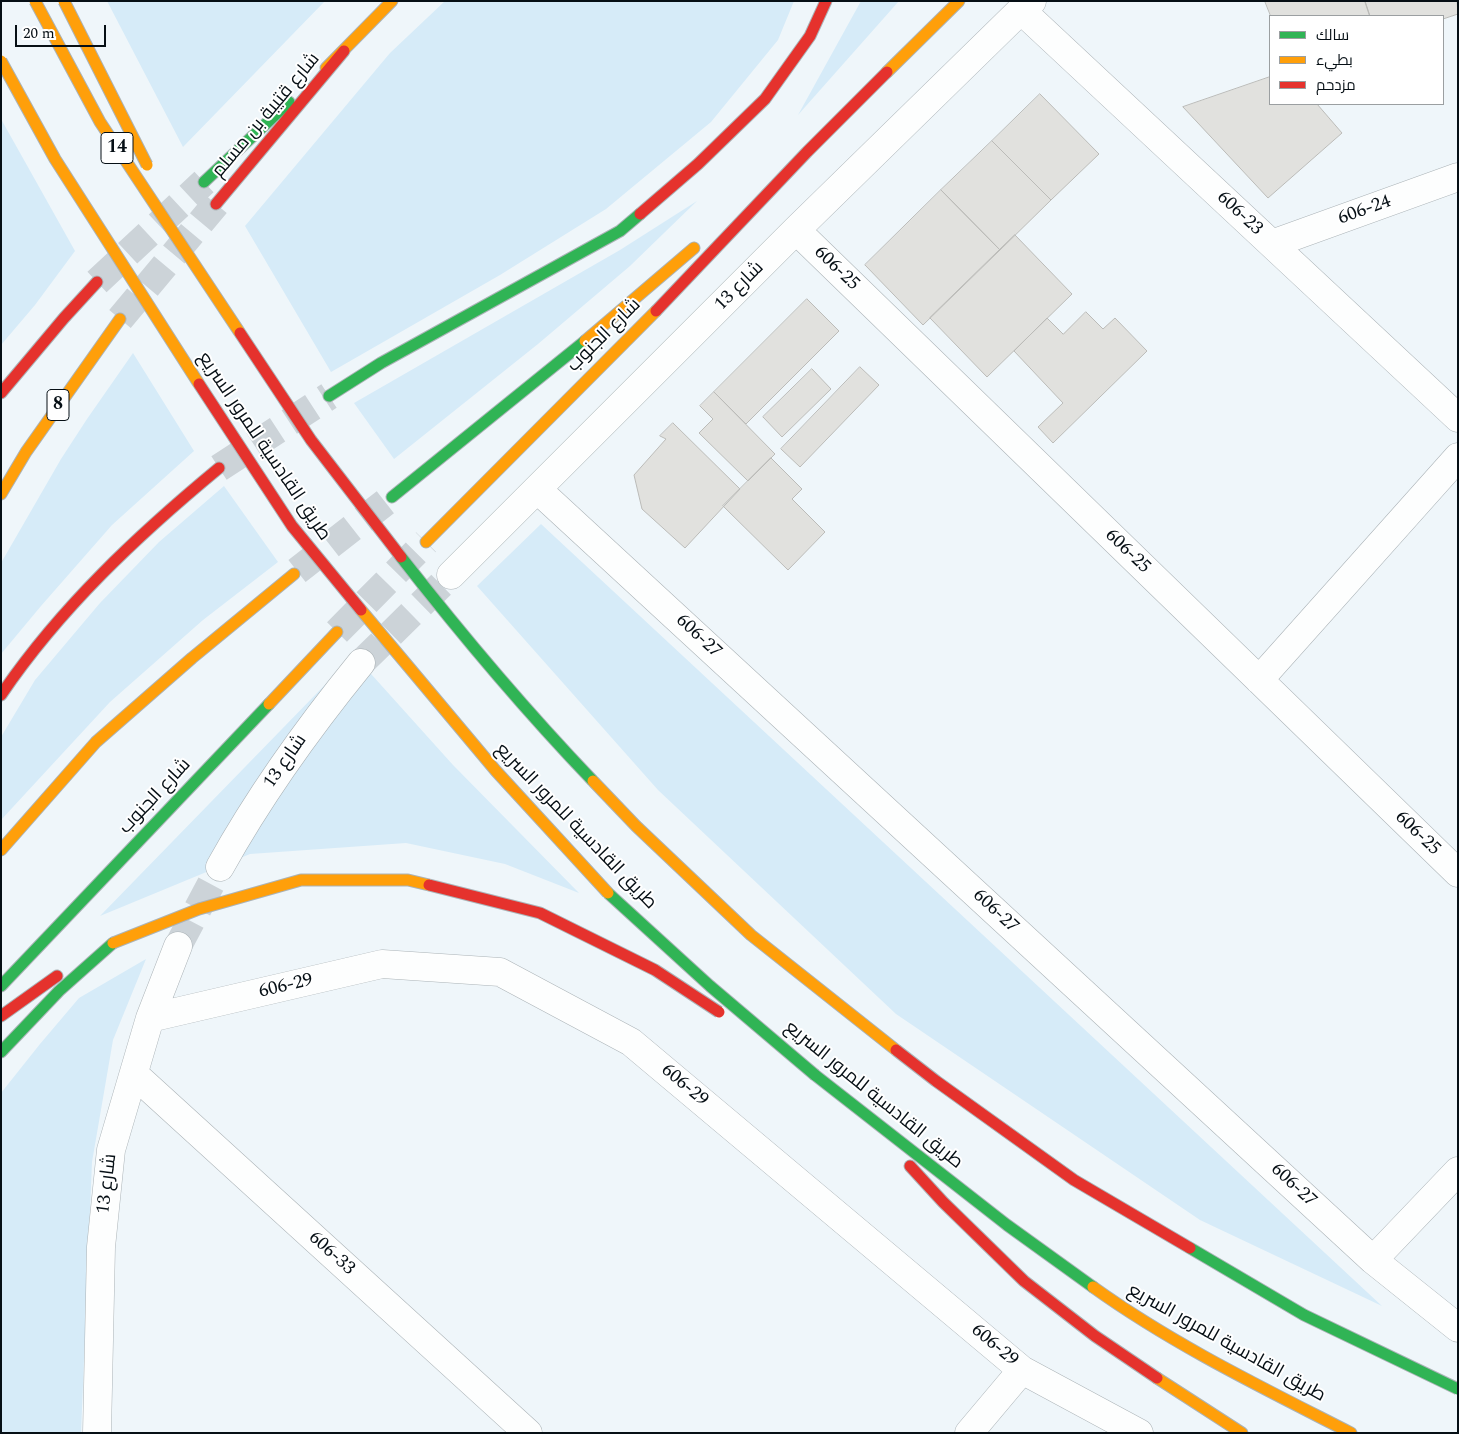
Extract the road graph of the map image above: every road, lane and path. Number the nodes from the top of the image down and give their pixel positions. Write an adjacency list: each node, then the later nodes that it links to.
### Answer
1 (35, 1): 20 (main road, 14, bridge)
2 (64, 1): 10 (main road, bridge)
3 (392, 1): 7 (main road)
4 (826, 1): 23 (main road)
5 (959, 1): 9 (main road, شارع الجنوب)
6 (1026, 6): 16 (street, شارع 13); 18 (street, 606-23)
7 (344, 50): 12 (main road); 14 (main road, شارع قتيبة بن مسلم)
8 (1, 61): 47 (main road, طريق القادسية للمرور السريع, bridge)
9 (806, 152): 15 (main road, شارع الجنوب); 30 (main road, شارع الجنوب)
10 (152, 175)
11 (1458, 177): 18 (street, 606-24)
12 (204, 182)
13 (161, 193): 20 (main road, bridge)
14 (216, 204)
15 (725, 221)
16 (796, 230): 27 (street, شارع 13); 35 (street, 606-25)
17 (703, 240): 29 (main road, شارع الجنوب)
18 (1272, 244): 24 (street, 606-23)
19 (97, 282): 22 (main road)
20 (210, 288): 53 (main road, bridge)
21 (120, 319): 28 (main road, 8)
22 (1, 393)
23 (329, 396)
24 (1458, 418)
25 (1458, 457): 35 (street)
26 (219, 468): 36 (main road)
27 (538, 490): 32 (street, شارع 13); 50 (street, 606-27)
28 (1, 494)
29 (392, 497)
30 (426, 542)
31 (294, 574): 37 (main road)
32 (451, 575)
33 (337, 632): 42 (main road, شارع الجنوب)
34 (362, 663): 38 (street, شارع 13)
35 (1259, 680): 39 (street, 606-25)
36 (1, 695)
37 (1, 850)
38 (220, 867)
39 (1458, 873)
40 (113, 943): 43 (main road); 45 (main road); 47 (main road, bridge)
41 (178, 946): 44 (street, شارع 13)
42 (1, 986)
43 (1, 1016)
44 (150, 1018): 46 (street, شارع 13); 52 (street, 606-29)
45 (1, 1052)
46 (134, 1074): 54 (street, شارع 13); 55 (street, 606-33)
47 (815, 1075): 48 (main road, طريق القادسية للمرور السريع)
48 (855, 1106): 58 (main road); 59 (main road, طريق القادسية للمرور السريع)
49 (1458, 1171): 50 (street)
50 (1373, 1260): 51 (street, 606-27)
51 (1458, 1328)
52 (1022, 1370): 56 (street); 57 (street, 606-29)
53 (1458, 1389)
54 (97, 1433)
55 (528, 1433)
56 (968, 1433)
57 (1139, 1433)
58 (1242, 1433)
59 (1351, 1433)

